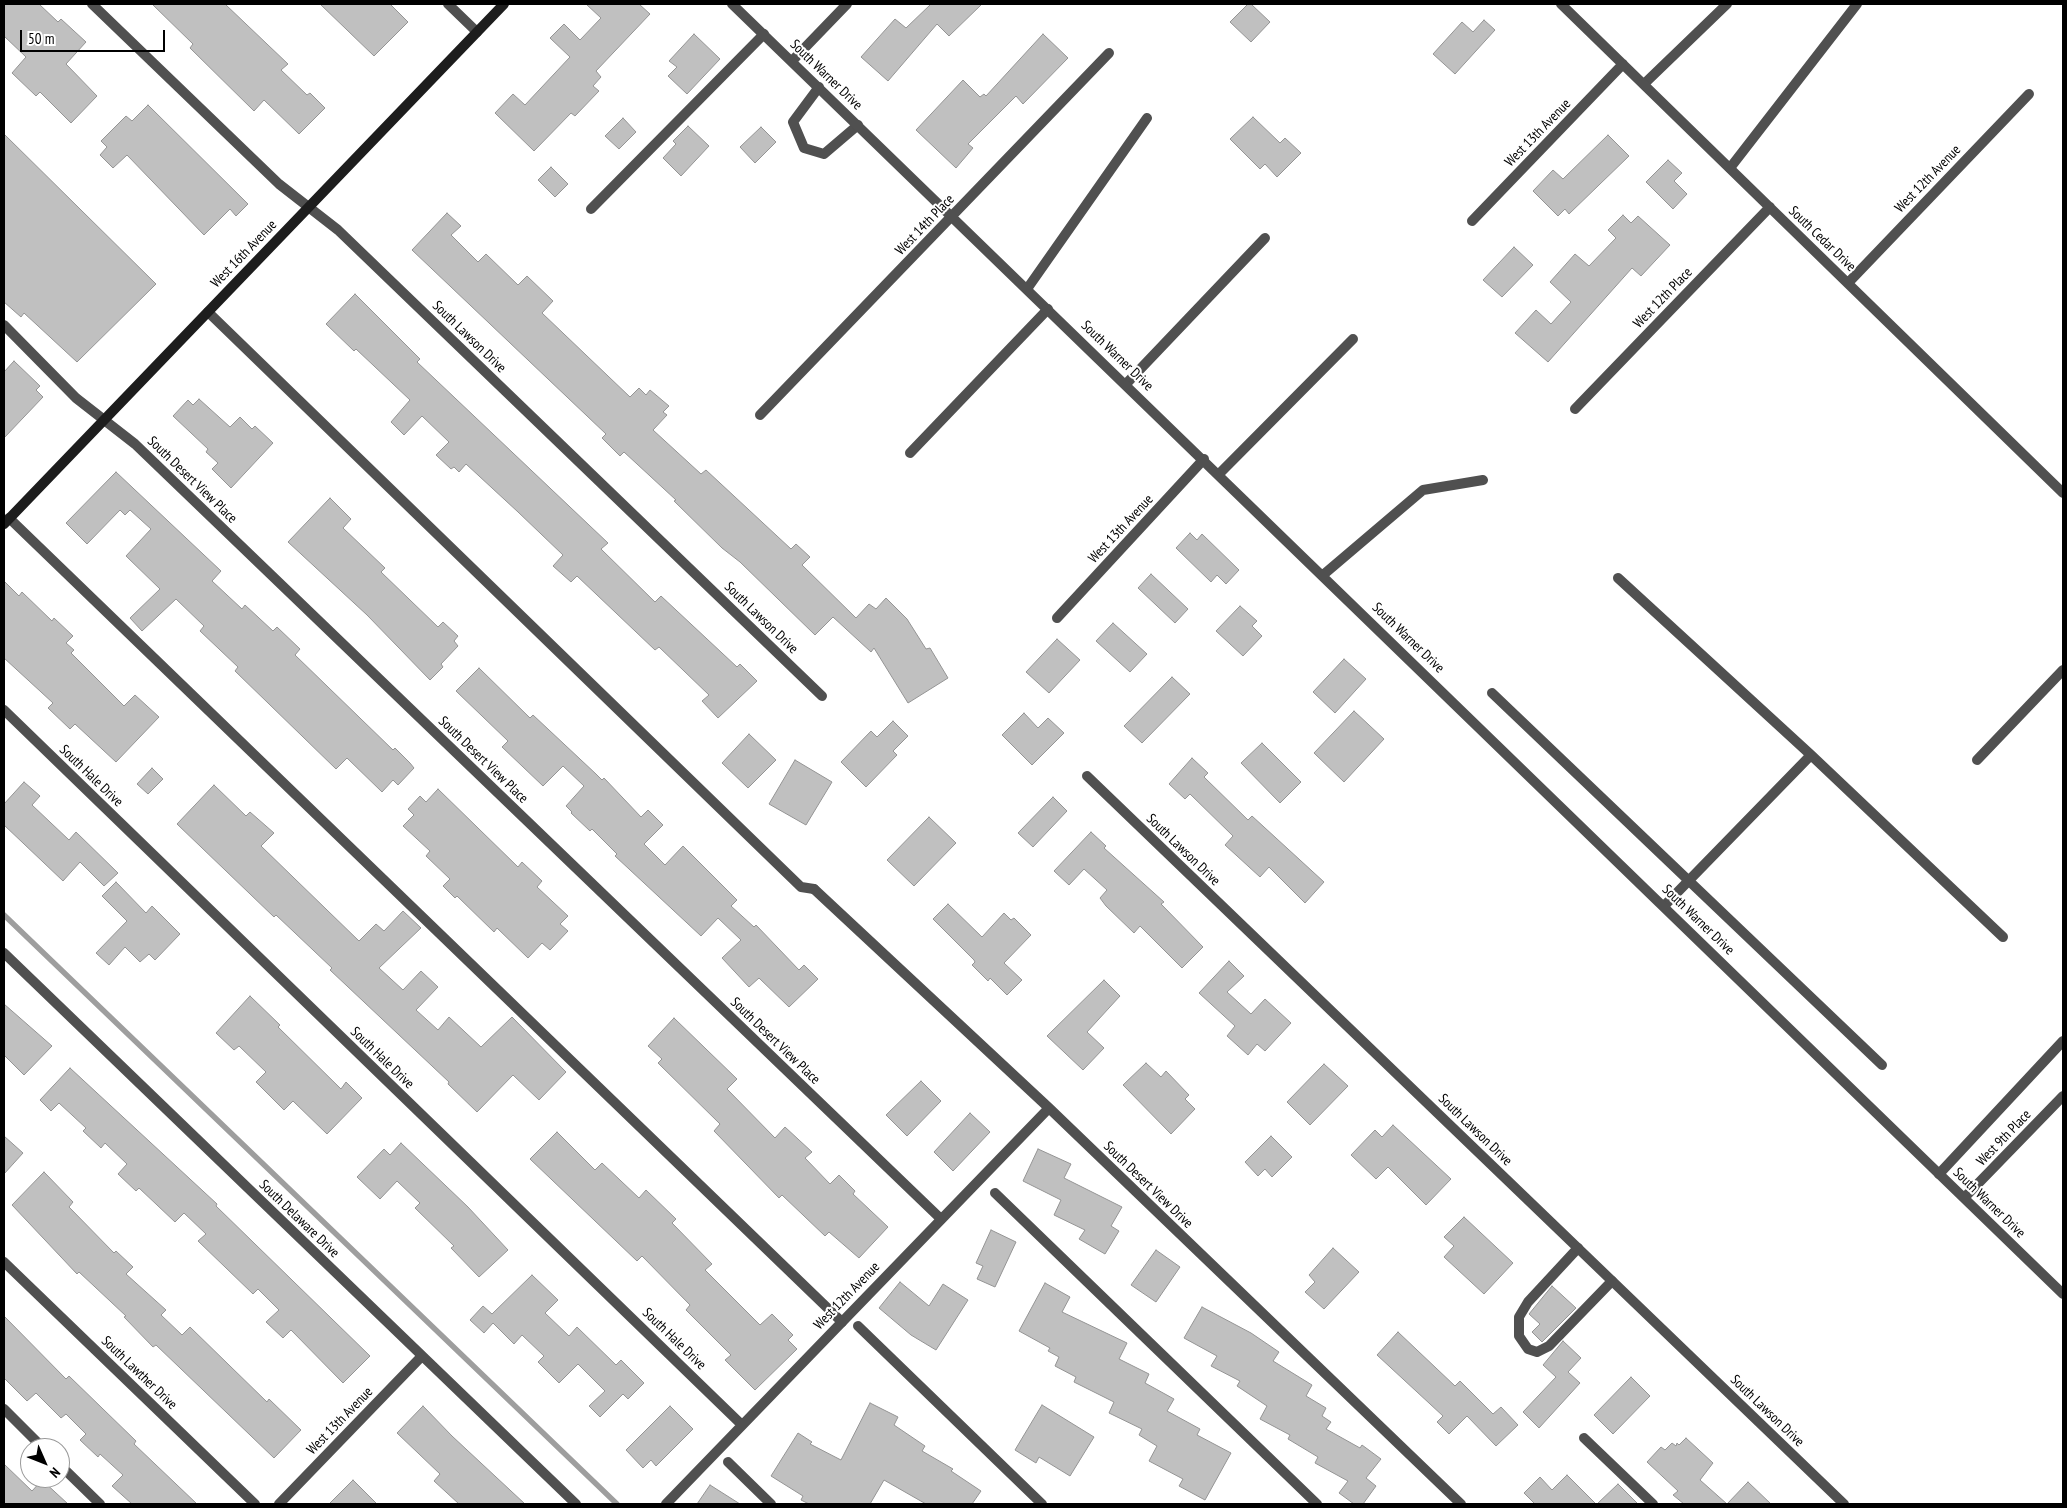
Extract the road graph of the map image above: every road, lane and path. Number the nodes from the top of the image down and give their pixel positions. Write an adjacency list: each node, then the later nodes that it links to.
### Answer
1 (92, 4): 20 (street, South Lawson Drive)
2 (448, 4): 9 (street)
3 (504, 4): 9 (street, West 16th Avenue)
4 (732, 4): 10 (street, South Warner Drive)
5 (847, 4): 12 (street)
6 (1561, 4): 13 (street, South Cedar Drive)
7 (1727, 4): 14 (street)
8 (1857, 4): 19 (street)
9 (477, 32): 20 (street, West 16th Avenue)
10 (764, 34): 12 (street, South Warner Drive); 21 (street)
11 (1109, 53): 23 (street, West 14th Place)
12 (792, 61): 15 (street, South Warner Drive)
13 (1623, 64): 14 (street, South Cedar Drive); 24 (street, West 13th Avenue)
14 (1644, 84): 19 (street, South Cedar Drive)
15 (819, 87): 18 (street, South Warner Drive); 18 (street)
16 (2029, 94): 26 (street, West 12th Avenue)
17 (1148, 118): 27 (street)
18 (858, 125): 23 (street, South Warner Drive)
19 (1730, 168): 22 (street, South Cedar Drive)
20 (309, 207): 29 (street, West 16th Avenue); 47 (street, South Lawson Drive)
21 (591, 208)
22 (1770, 208): 26 (street, South Cedar Drive); 33 (street, West 12th Place)
23 (952, 217): 27 (street, South Warner Drive); 34 (street, West 14th Place)
24 (1472, 221)
25 (1265, 238): 32 (street)
26 (1848, 283): 40 (street, South Cedar Drive)
27 (1027, 289): 28 (street, South Warner Drive)
28 (1048, 309): 32 (street, South Warner Drive); 36 (street)
29 (208, 312): 35 (street, West 16th Avenue); 59 (street, South Desert View Drive)
30 (4, 325): 35 (street, South Desert View Place)
31 (1353, 339): 38 (street)
32 (1126, 384): 37 (street, South Warner Drive)
33 (1575, 409)
34 (760, 415)
35 (105, 419): 41 (street, West 16th Avenue); 63 (street, South Desert View Place)
36 (910, 453)
37 (1204, 459): 38 (street, South Warner Drive); 44 (street, West 13th Avenue)
38 (1219, 474): 42 (street, South Warner Drive)
39 (1484, 480): 42 (street)
40 (2063, 493)
41 (7, 521): 68 (street)
42 (1323, 575): 53 (street, South Warner Drive)
43 (1618, 578): 49 (street)
44 (1057, 618)
45 (2063, 670): 50 (street)
46 (1492, 692): 52 (street)
47 (822, 696)
48 (4, 710): 72 (street, South Hale Drive)
49 (1812, 755): 52 (street); 54 (street)
50 (1977, 760)
51 (1087, 776): 64 (street, South Lawson Drive)
52 (1690, 880): 53 (street); 57 (street)
53 (1664, 906): 60 (street, South Warner Drive)
54 (2003, 937)
55 (4, 953): 70 (street, South Delaware Drive)
56 (2063, 1041): 60 (street)
57 (1882, 1065)
58 (2063, 1096): 62 (street, West 9th Place)
59 (1049, 1108): 63 (street, West 12th Avenue); 85 (street, South Desert View Drive)
60 (1940, 1174): 62 (street, South Warner Drive)
61 (995, 1193): 84 (street)
62 (1964, 1198): 67 (street, South Warner Drive)
63 (941, 1220): 68 (street, West 12th Avenue)
64 (1578, 1248): 66 (street, South Lawson Drive); 66 (street)
65 (4, 1262): 78 (street, South Lawther Drive)
66 (1612, 1281): 87 (street, South Lawson Drive)
67 (2063, 1294)
68 (842, 1322): 72 (street, West 12th Avenue)
69 (858, 1326): 83 (street)
70 (421, 1357): 79 (street, West 13th Avenue); 80 (street, South Delaware Drive)
71 (4, 1409): 73 (street)
72 (742, 1425): 81 (street, West 12th Avenue)
73 (33, 1438)
74 (1584, 1438): 86 (street)
75 (728, 1462): 82 (street)
76 (70, 1475): 77 (street)
77 (100, 1504)
78 (255, 1504)
79 (279, 1504)
80 (576, 1504)
81 (666, 1504)
82 (771, 1504)
83 (1042, 1504)
84 (1318, 1504)
85 (1461, 1504)
86 (1653, 1504)
87 (1844, 1504)

